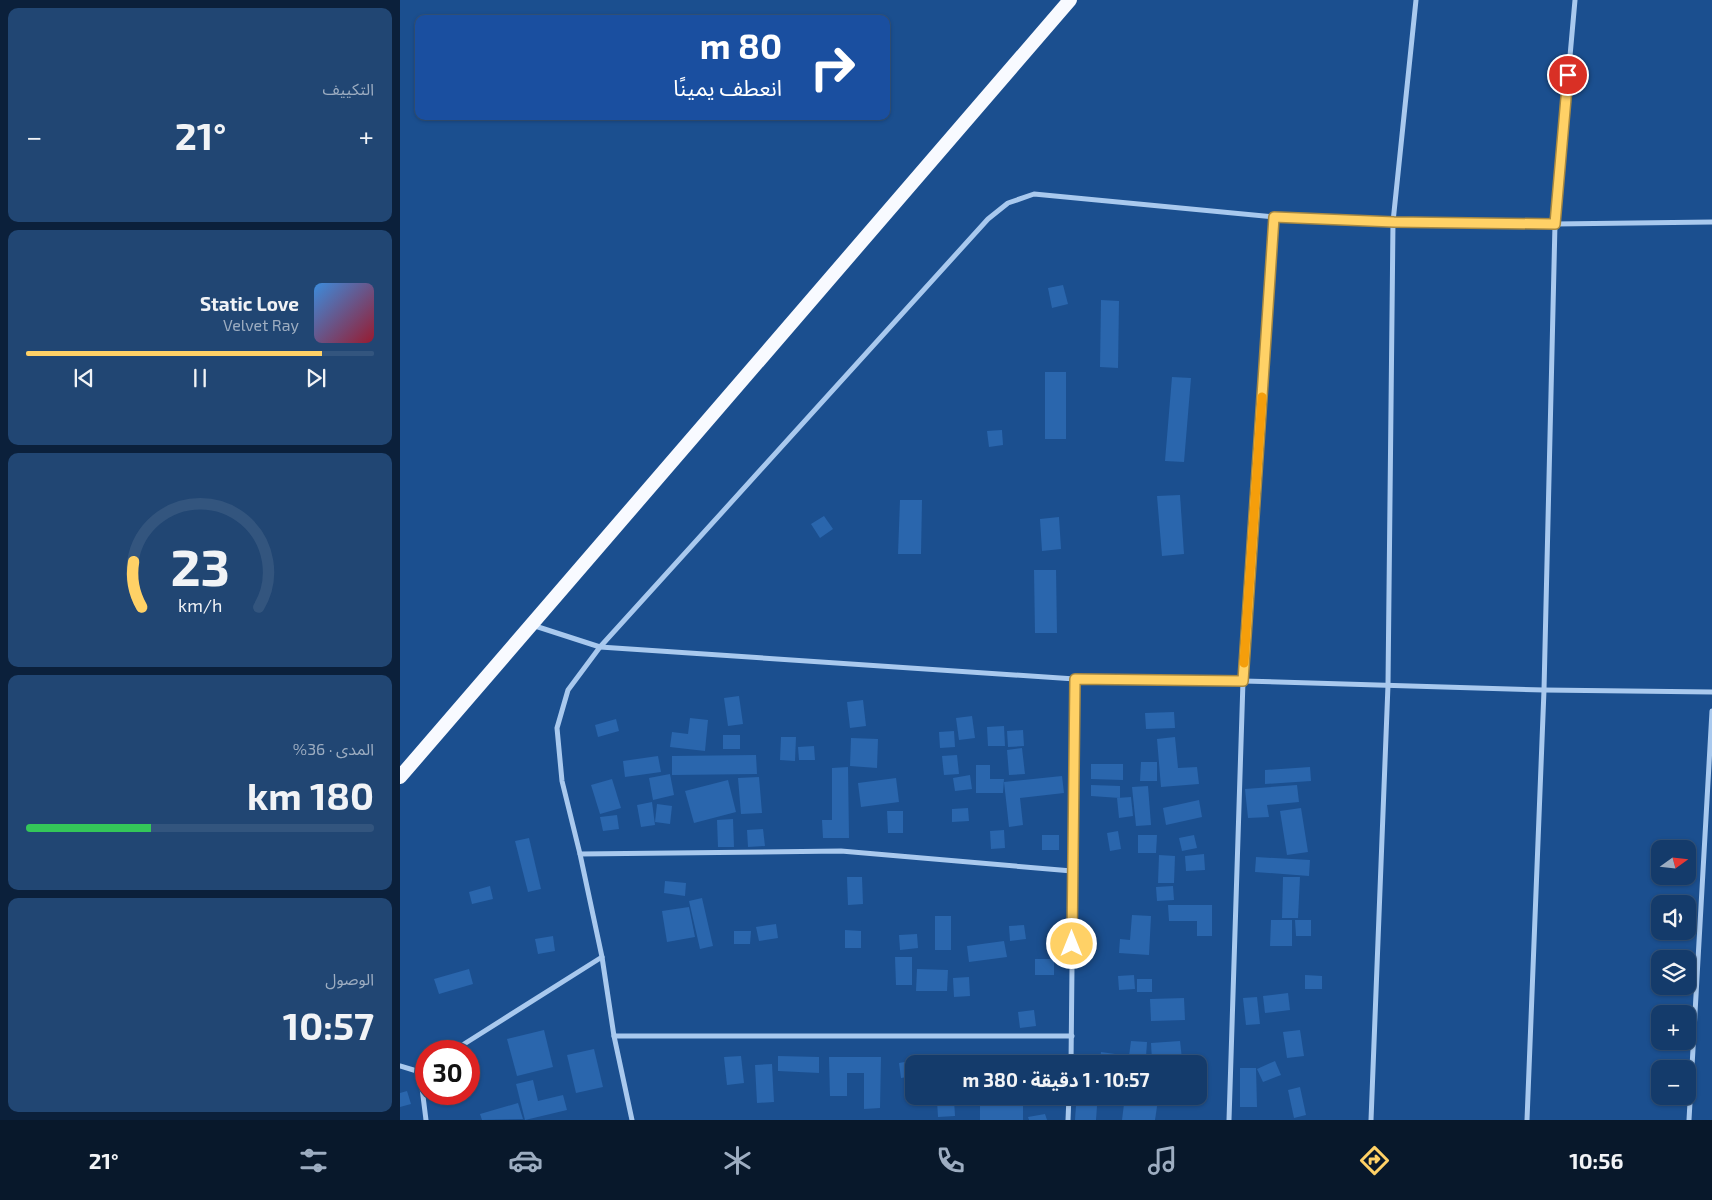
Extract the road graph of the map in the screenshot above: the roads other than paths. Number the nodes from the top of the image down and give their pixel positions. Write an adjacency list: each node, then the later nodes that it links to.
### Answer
1 (1070, 0): 8 (highway)
2 (1416, 0): 5 (street)
3 (1575, 0): 7 (street)
4 (1274, 217): 5 (street); 9 (street); 11 (street)
5 (1394, 222): 7 (street); 12 (street)
6 (1712, 222): 7 (street)
7 (1555, 224): 13 (street)
8 (531, 624): 9 (street); 16 (highway)
9 (600, 647): 10 (street); 17 (street)
10 (1075, 679): 11 (street); 18 (street)
11 (1243, 681): 12 (street); 31 (street)
12 (1388, 685): 13 (street); 32 (street)
13 (1544, 690): 14 (street); 33 (street)
14 (1712, 692)
15 (1712, 711): 34 (street)
16 (400, 777)
17 (580, 854): 18 (street); 19 (street)
18 (1072, 871): 21 (street)
19 (602, 957): 20 (street); 22 (street)
20 (614, 1036): 21 (street); 29 (street)
21 (1072, 1036): 23 (street)
22 (470, 1040)
23 (1071, 1055)
24 (400, 1066): 25 (street)
25 (415, 1070)
26 (424, 1105): 28 (street)
27 (1069, 1105): 30 (street)
28 (426, 1120)
29 (632, 1120)
30 (1068, 1120)
31 (1229, 1120)
32 (1370, 1120)
33 (1527, 1120)
34 (1689, 1120)

